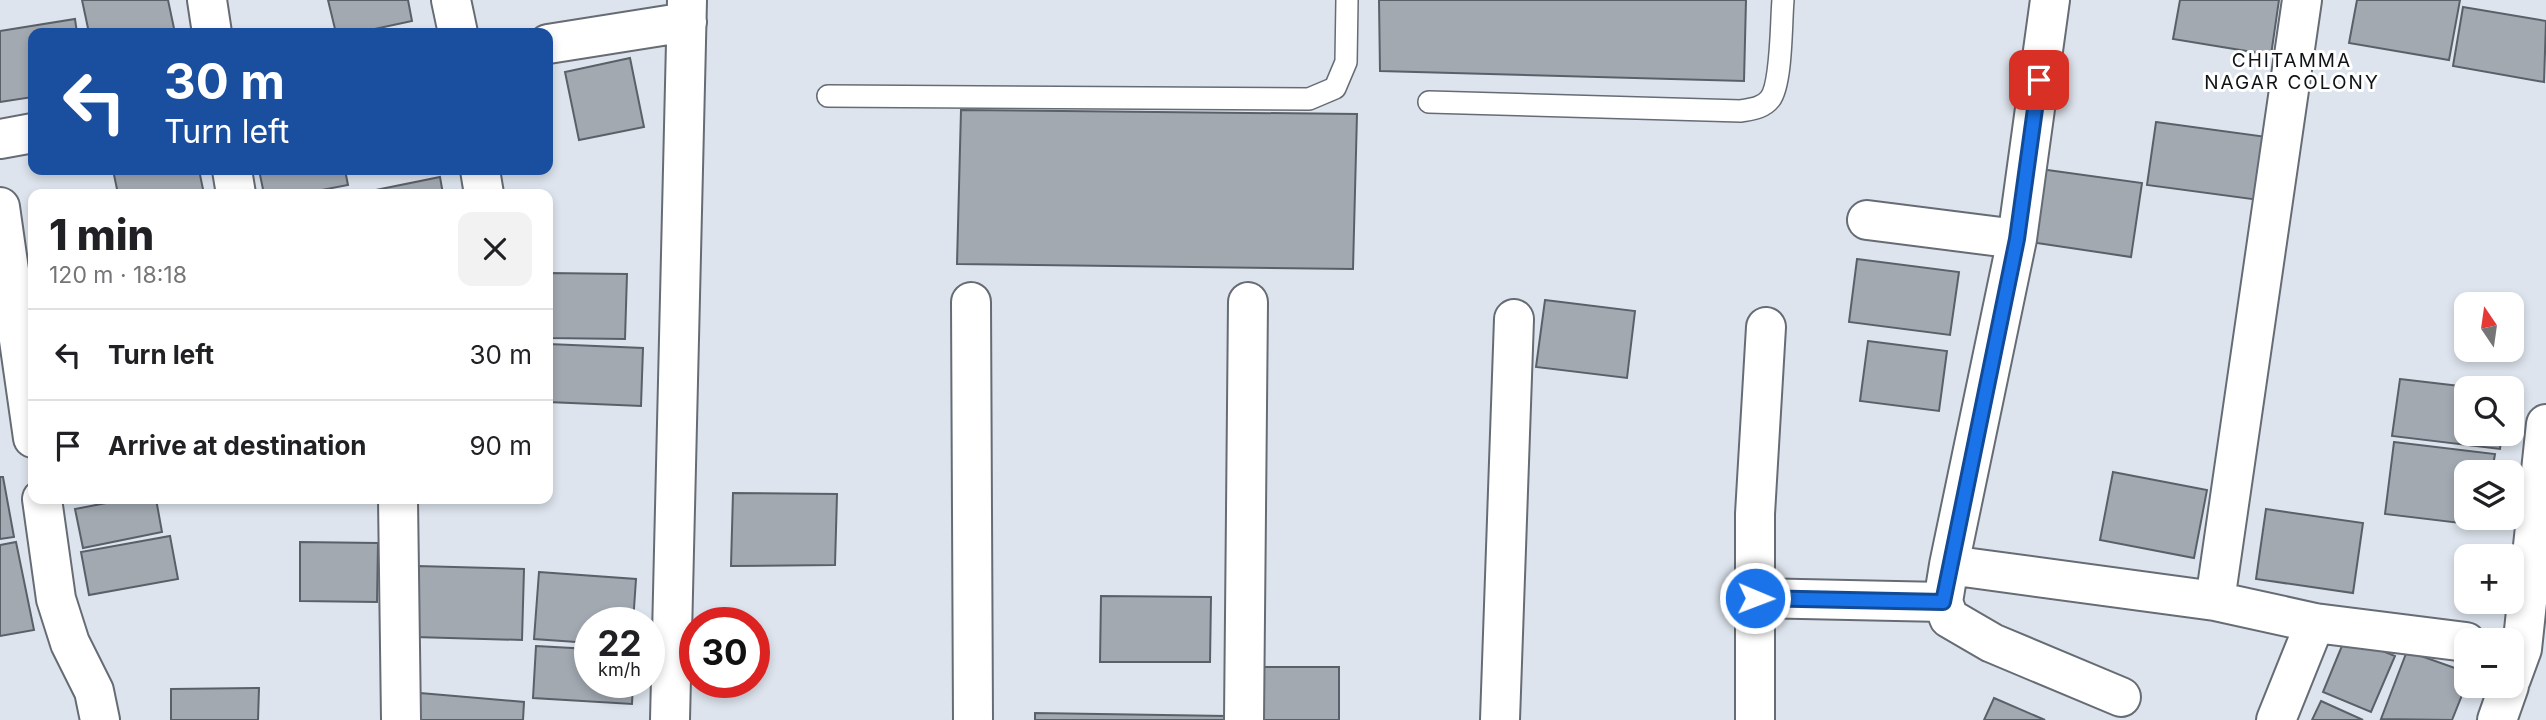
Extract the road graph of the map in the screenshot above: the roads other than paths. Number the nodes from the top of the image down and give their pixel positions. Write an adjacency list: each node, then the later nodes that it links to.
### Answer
1 (207, 0): 8 (street)
2 (451, 0): 9 (street)
3 (1347, 0): 11 (lane)
4 (1783, 0): 12 (lane)
5 (2050, 0): 17 (street)
6 (2302, 0): 28 (street)
7 (687, 11): 10 (street); 36 (street)
8 (211, 28)
9 (457, 28)
10 (553, 43)
11 (828, 96)
12 (1429, 102)
13 (28, 134): 14 (street)
14 (0, 139)
15 (0, 207): 22 (street)
16 (1867, 220): 17 (street)
17 (2017, 239): 26 (street)
18 (971, 302): 37 (street)
19 (1248, 302): 38 (street)
20 (1514, 319): 39 (street)
21 (1766, 327): 27 (street)
22 (28, 403)
23 (2545, 433): 31 (street)
24 (43, 504): 34 (street)
25 (398, 504): 35 (street)
26 (1946, 584): 27 (street); 28 (street); 32 (street)
27 (1755, 598): 40 (street)
28 (2216, 601): 29 (street)
29 (2315, 623): 30 (street); 41 (street)
30 (2454, 640)
31 (2524, 647)
32 (2121, 697)
33 (2505, 698): 42 (street)
34 (100, 720)
35 (401, 720)
36 (670, 720)
37 (973, 720)
38 (1244, 720)
39 (1500, 720)
40 (1755, 720)
41 (2276, 720)
42 (2497, 720)

